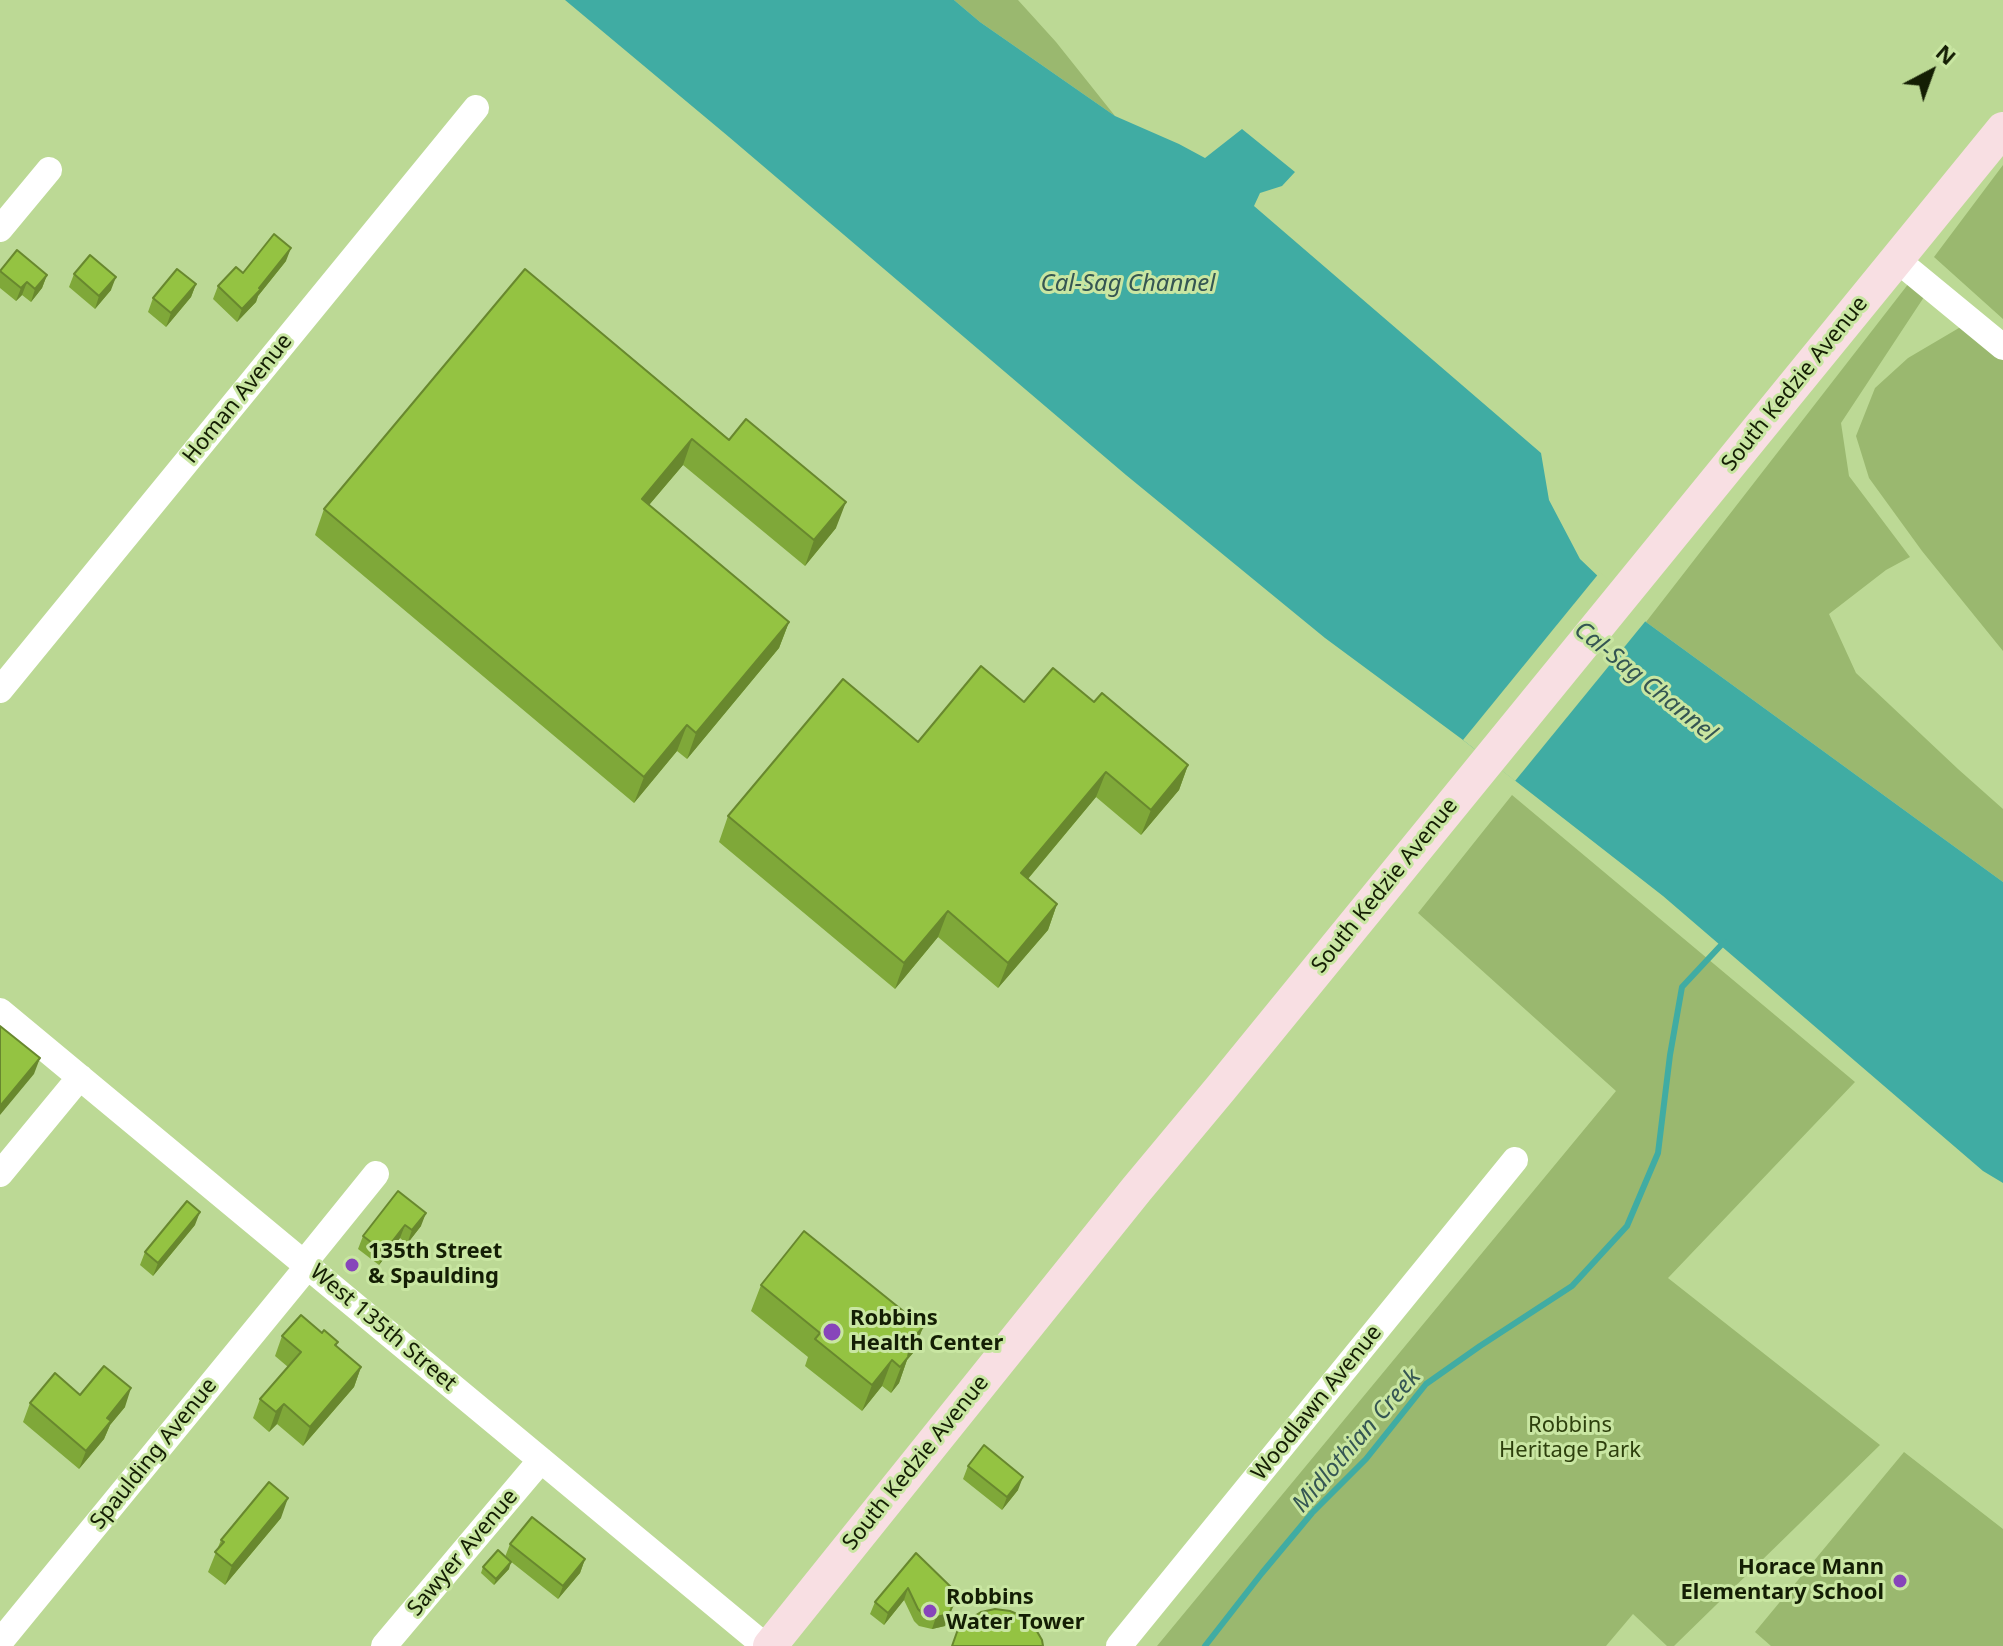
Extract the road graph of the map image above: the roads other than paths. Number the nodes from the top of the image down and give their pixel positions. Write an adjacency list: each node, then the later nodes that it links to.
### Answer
1 (476, 108): 7 (street, Homan Avenue)
2 (2003, 129): 5 (main road, South Kedzie Avenue)
3 (49, 170): 4 (street)
4 (0, 229)
5 (1896, 259): 6 (street); 17 (main road, South Kedzie Avenue)
6 (2003, 347)
7 (0, 690)
8 (0, 1011): 9 (street, West 135th Street)
9 (80, 1077): 11 (street); 13 (street, West 135th Street)
10 (1515, 1160): 18 (street, Woodlawn Avenue)
11 (0, 1174)
12 (376, 1174): 13 (street, Spaulding Avenue)
13 (306, 1264): 14 (street, West 135th Street); 15 (street, Spaulding Avenue)
14 (541, 1460): 16 (street, Sawyer Avenue); 17 (street, West 135th Street)
15 (0, 1642)
16 (384, 1646)
17 (768, 1646)
18 (1119, 1646)

